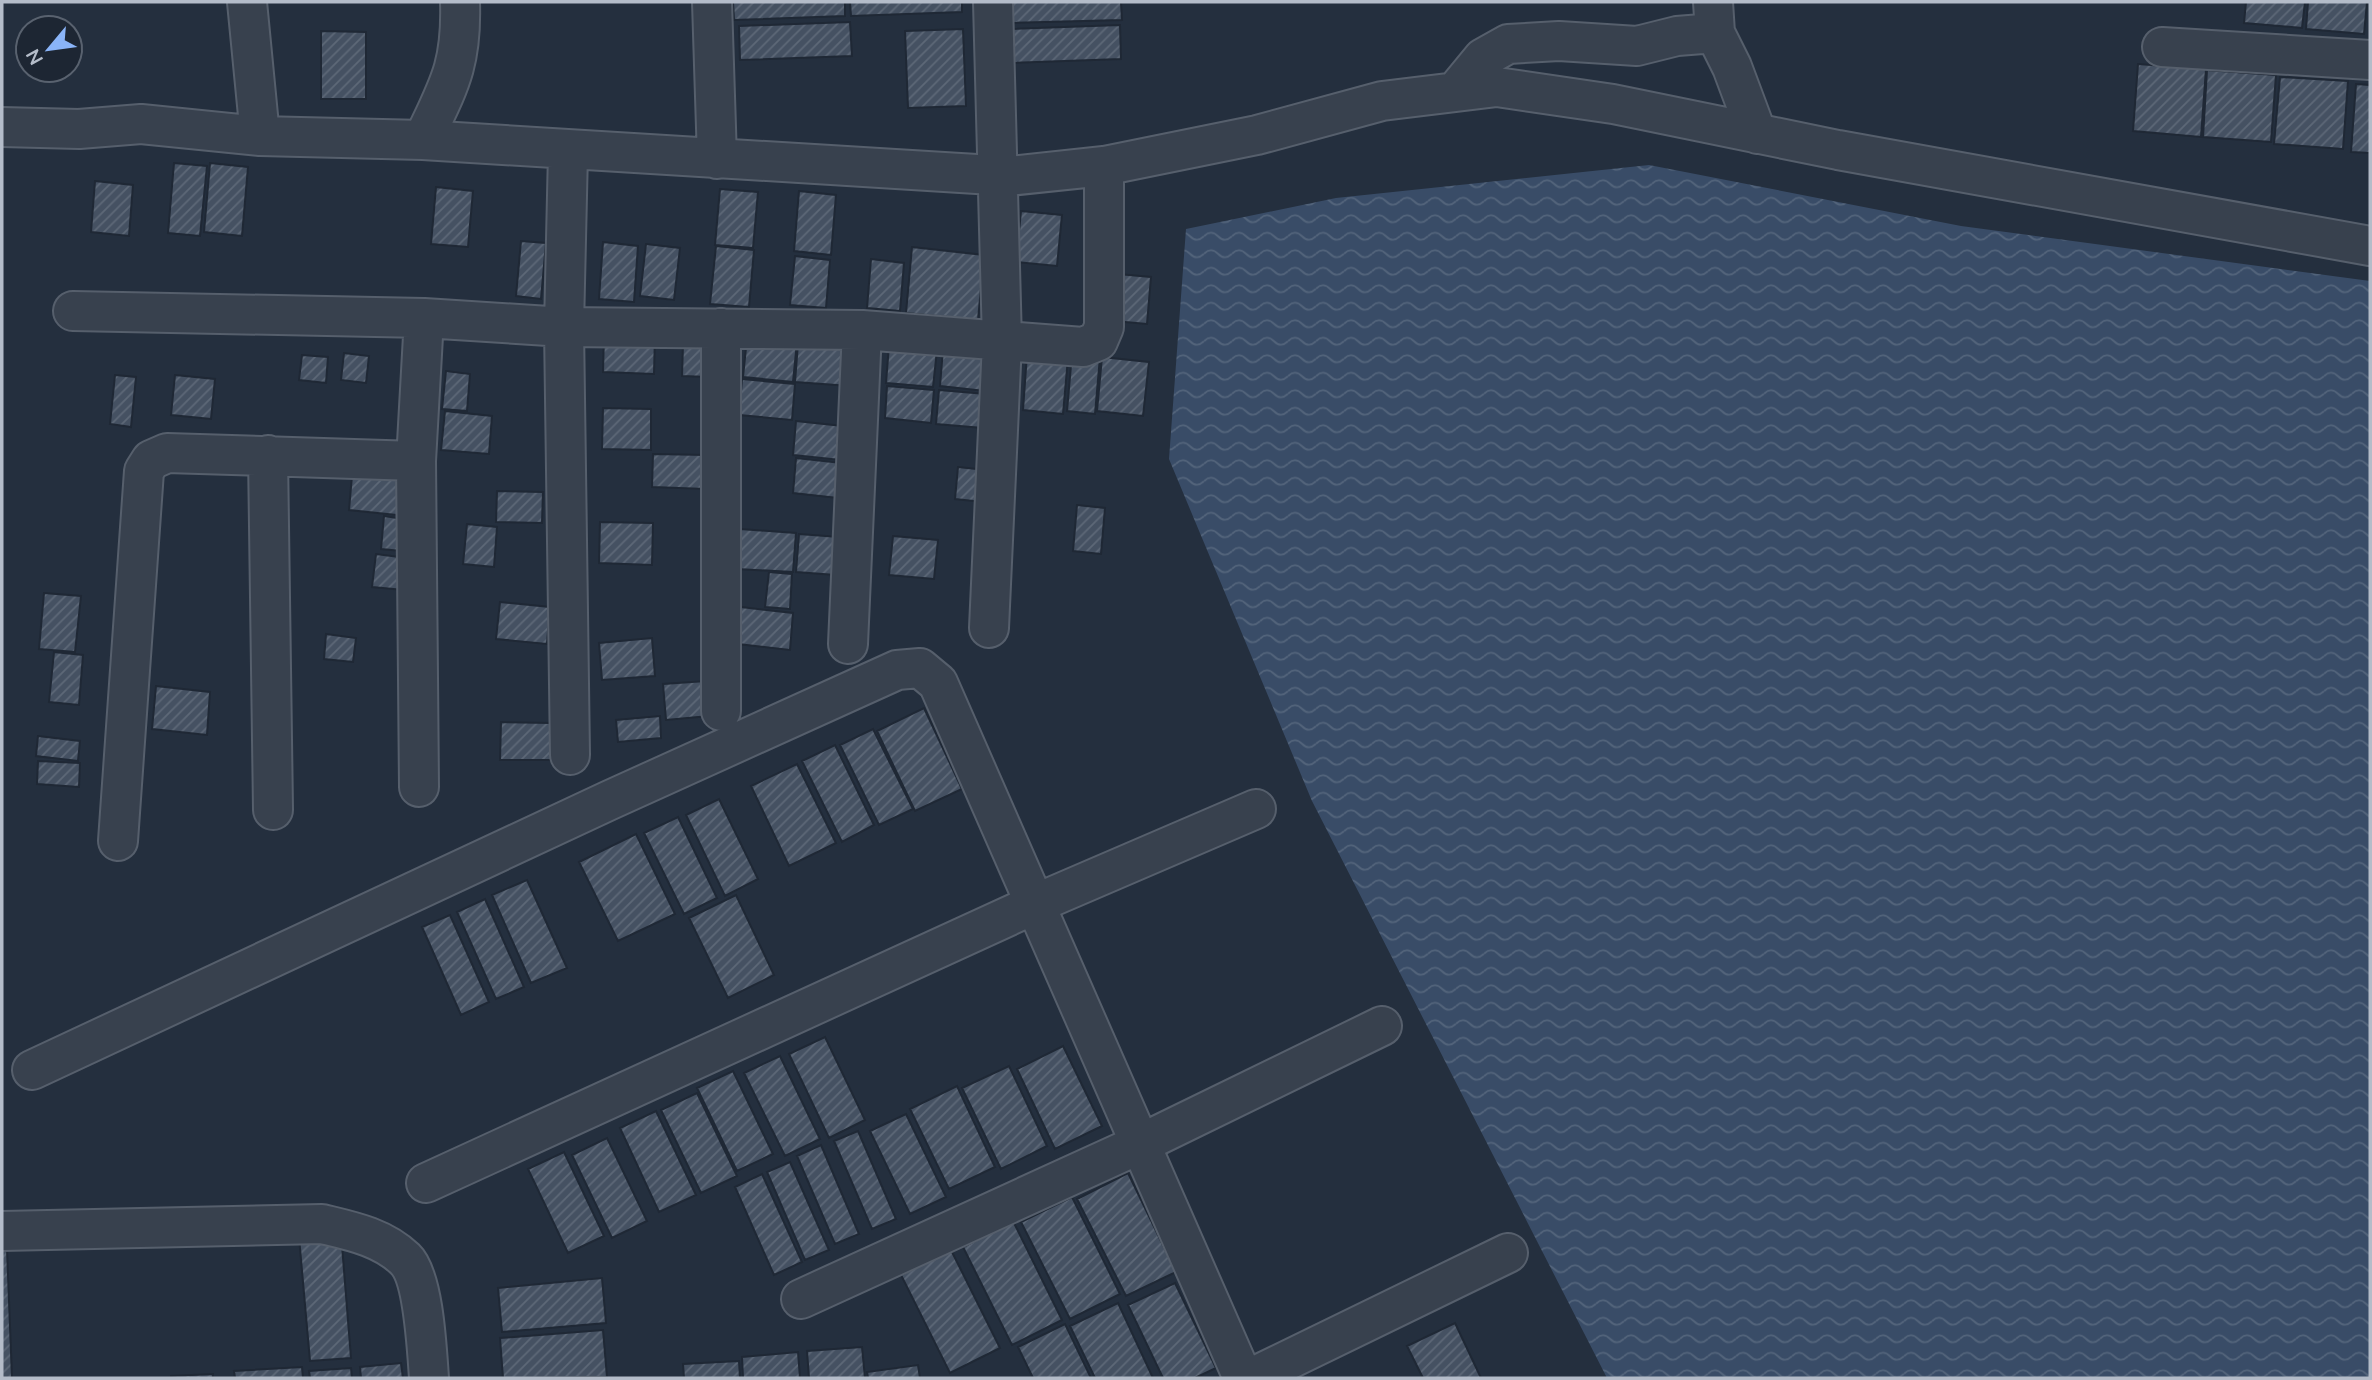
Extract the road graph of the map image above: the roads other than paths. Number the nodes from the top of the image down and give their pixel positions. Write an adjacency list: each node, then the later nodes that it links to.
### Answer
1 (247, 2): 11 (street)
2 (460, 2): 12 (street)
3 (712, 2): 14 (street)
4 (993, 2): 16 (street)
5 (1714, 18): 8 (street); 10 (street)
6 (2162, 47): 7 (street)
7 (2370, 60)
8 (1455, 92): 10 (street); 15 (street)
9 (2, 127): 11 (street)
10 (1757, 134): 17 (street)
11 (260, 136): 12 (street)
12 (423, 140): 13 (street)
13 (568, 152): 14 (street); 20 (street)
14 (717, 159): 16 (street)
15 (1104, 166): 16 (street); 23 (street)
16 (998, 176): 23 (street)
17 (2370, 246)
18 (73, 311): 19 (street)
19 (424, 318): 20 (street); 25 (street)
20 (564, 327): 21 (street); 29 (street)
21 (720, 328): 22 (street); 28 (street)
22 (862, 330): 23 (street); 27 (street)
23 (1002, 342): 26 (street)
24 (268, 454): 25 (street); 32 (street); 33 (street)
25 (416, 461): 30 (street)
26 (989, 628)
27 (848, 644)
28 (721, 711)
29 (570, 755)
30 (419, 788)
31 (1256, 809): 34 (street)
32 (273, 810)
33 (118, 841)
34 (1035, 904): 36 (street); 37 (street); 38 (street)
35 (1382, 1026): 37 (street)
36 (32, 1070)
37 (1140, 1144): 41 (street); 43 (street)
38 (426, 1183)
39 (2, 1231): 42 (street)
40 (1508, 1253): 44 (street)
41 (801, 1299)
42 (429, 1378)
43 (1243, 1378)
44 (1251, 1378)

